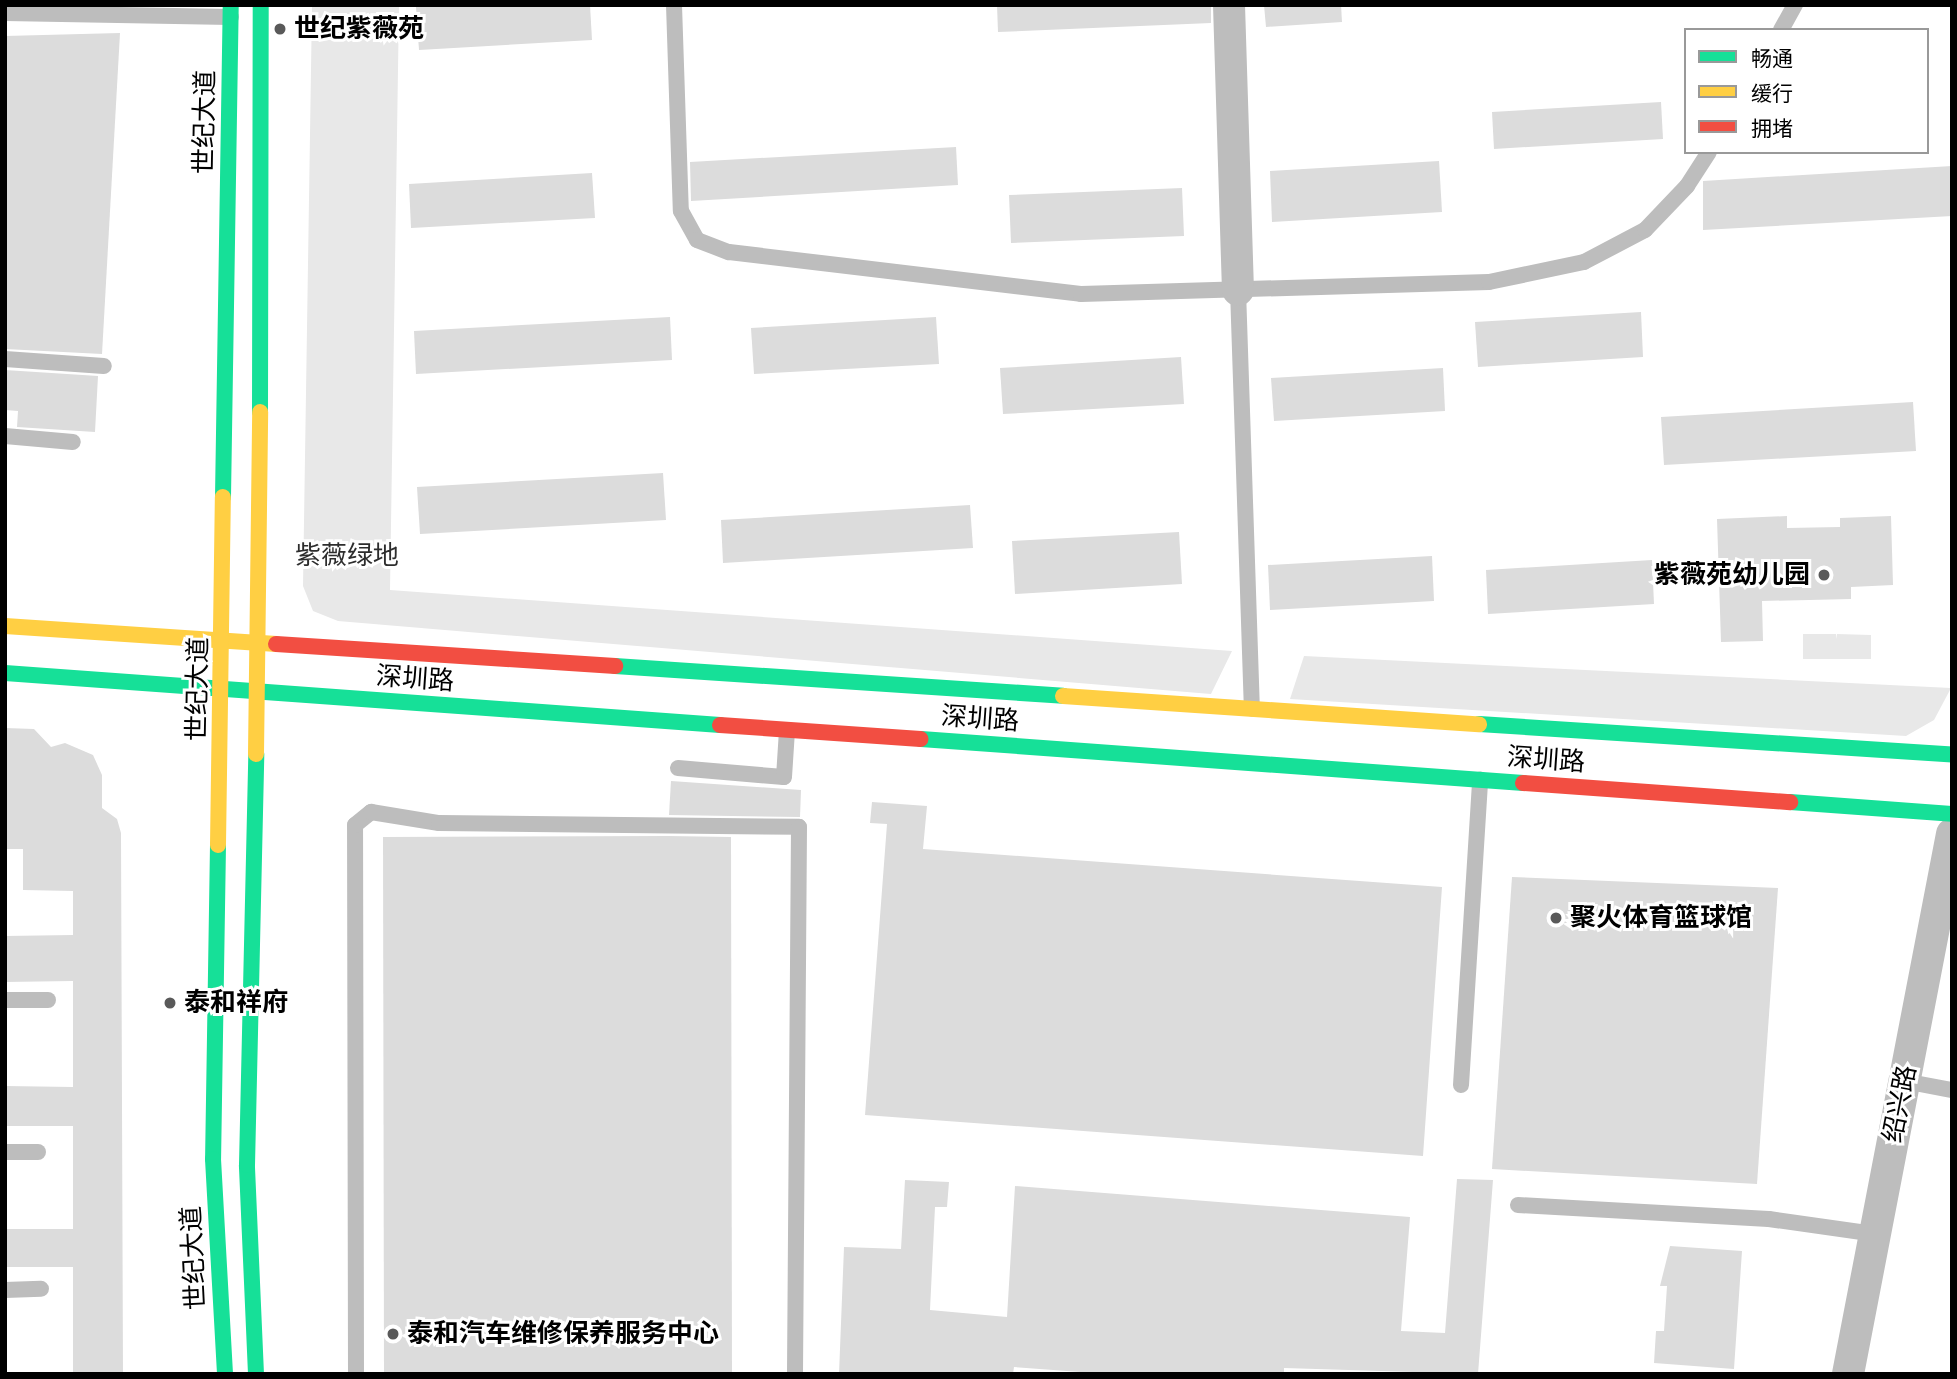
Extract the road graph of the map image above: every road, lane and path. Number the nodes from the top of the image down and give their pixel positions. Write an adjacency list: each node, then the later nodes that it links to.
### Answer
1 (261, 5): 16 (street)
2 (674, 5): 9 (lane)
3 (1229, 5): 9 (street)
4 (1795, 5): 7 (lane)
5 (231, 11): 6 (lane); 15 (street, 世纪大道)
6 (5, 13)
7 (1782, 28)
8 (1708, 154): 9 (lane)
9 (1238, 290): 20 (lane)
10 (5, 359): 11 (lane)
11 (104, 366)
12 (5, 436): 13 (lane)
13 (74, 442)
14 (5, 626): 15 (street, 深圳路)
15 (223, 643): 16 (street, 深圳路); 18 (street, 世纪大道)
16 (259, 644): 19 (street); 20 (street, 深圳路)
17 (5, 673): 18 (street, 深圳路)
18 (222, 689): 19 (street, 深圳路); 38 (street, 世纪大道)
19 (258, 692): 21 (street, 深圳路); 39 (street)
20 (1252, 709): 22 (street, 深圳路)
21 (787, 730): 23 (lane); 24 (street, 深圳路)
22 (1952, 755)
23 (678, 768)
24 (1480, 780): 25 (street, 深圳路); 30 (lane)
25 (1952, 814)
26 (1952, 834): 29 (street, 绍兴路)
27 (5, 1000): 28 (lane)
28 (48, 1000)
29 (1904, 1081): 31 (lane); 35 (street, 绍兴路)
30 (1461, 1085)
31 (1952, 1090)
32 (5, 1152): 33 (lane)
33 (38, 1152)
34 (1518, 1205): 35 (lane)
35 (1874, 1234): 42 (street, 绍兴路)
36 (41, 1289): 37 (lane)
37 (5, 1290)
38 (225, 1374)
39 (256, 1374)
40 (356, 1374): 41 (lane)
41 (794, 1374)
42 (1847, 1374)

